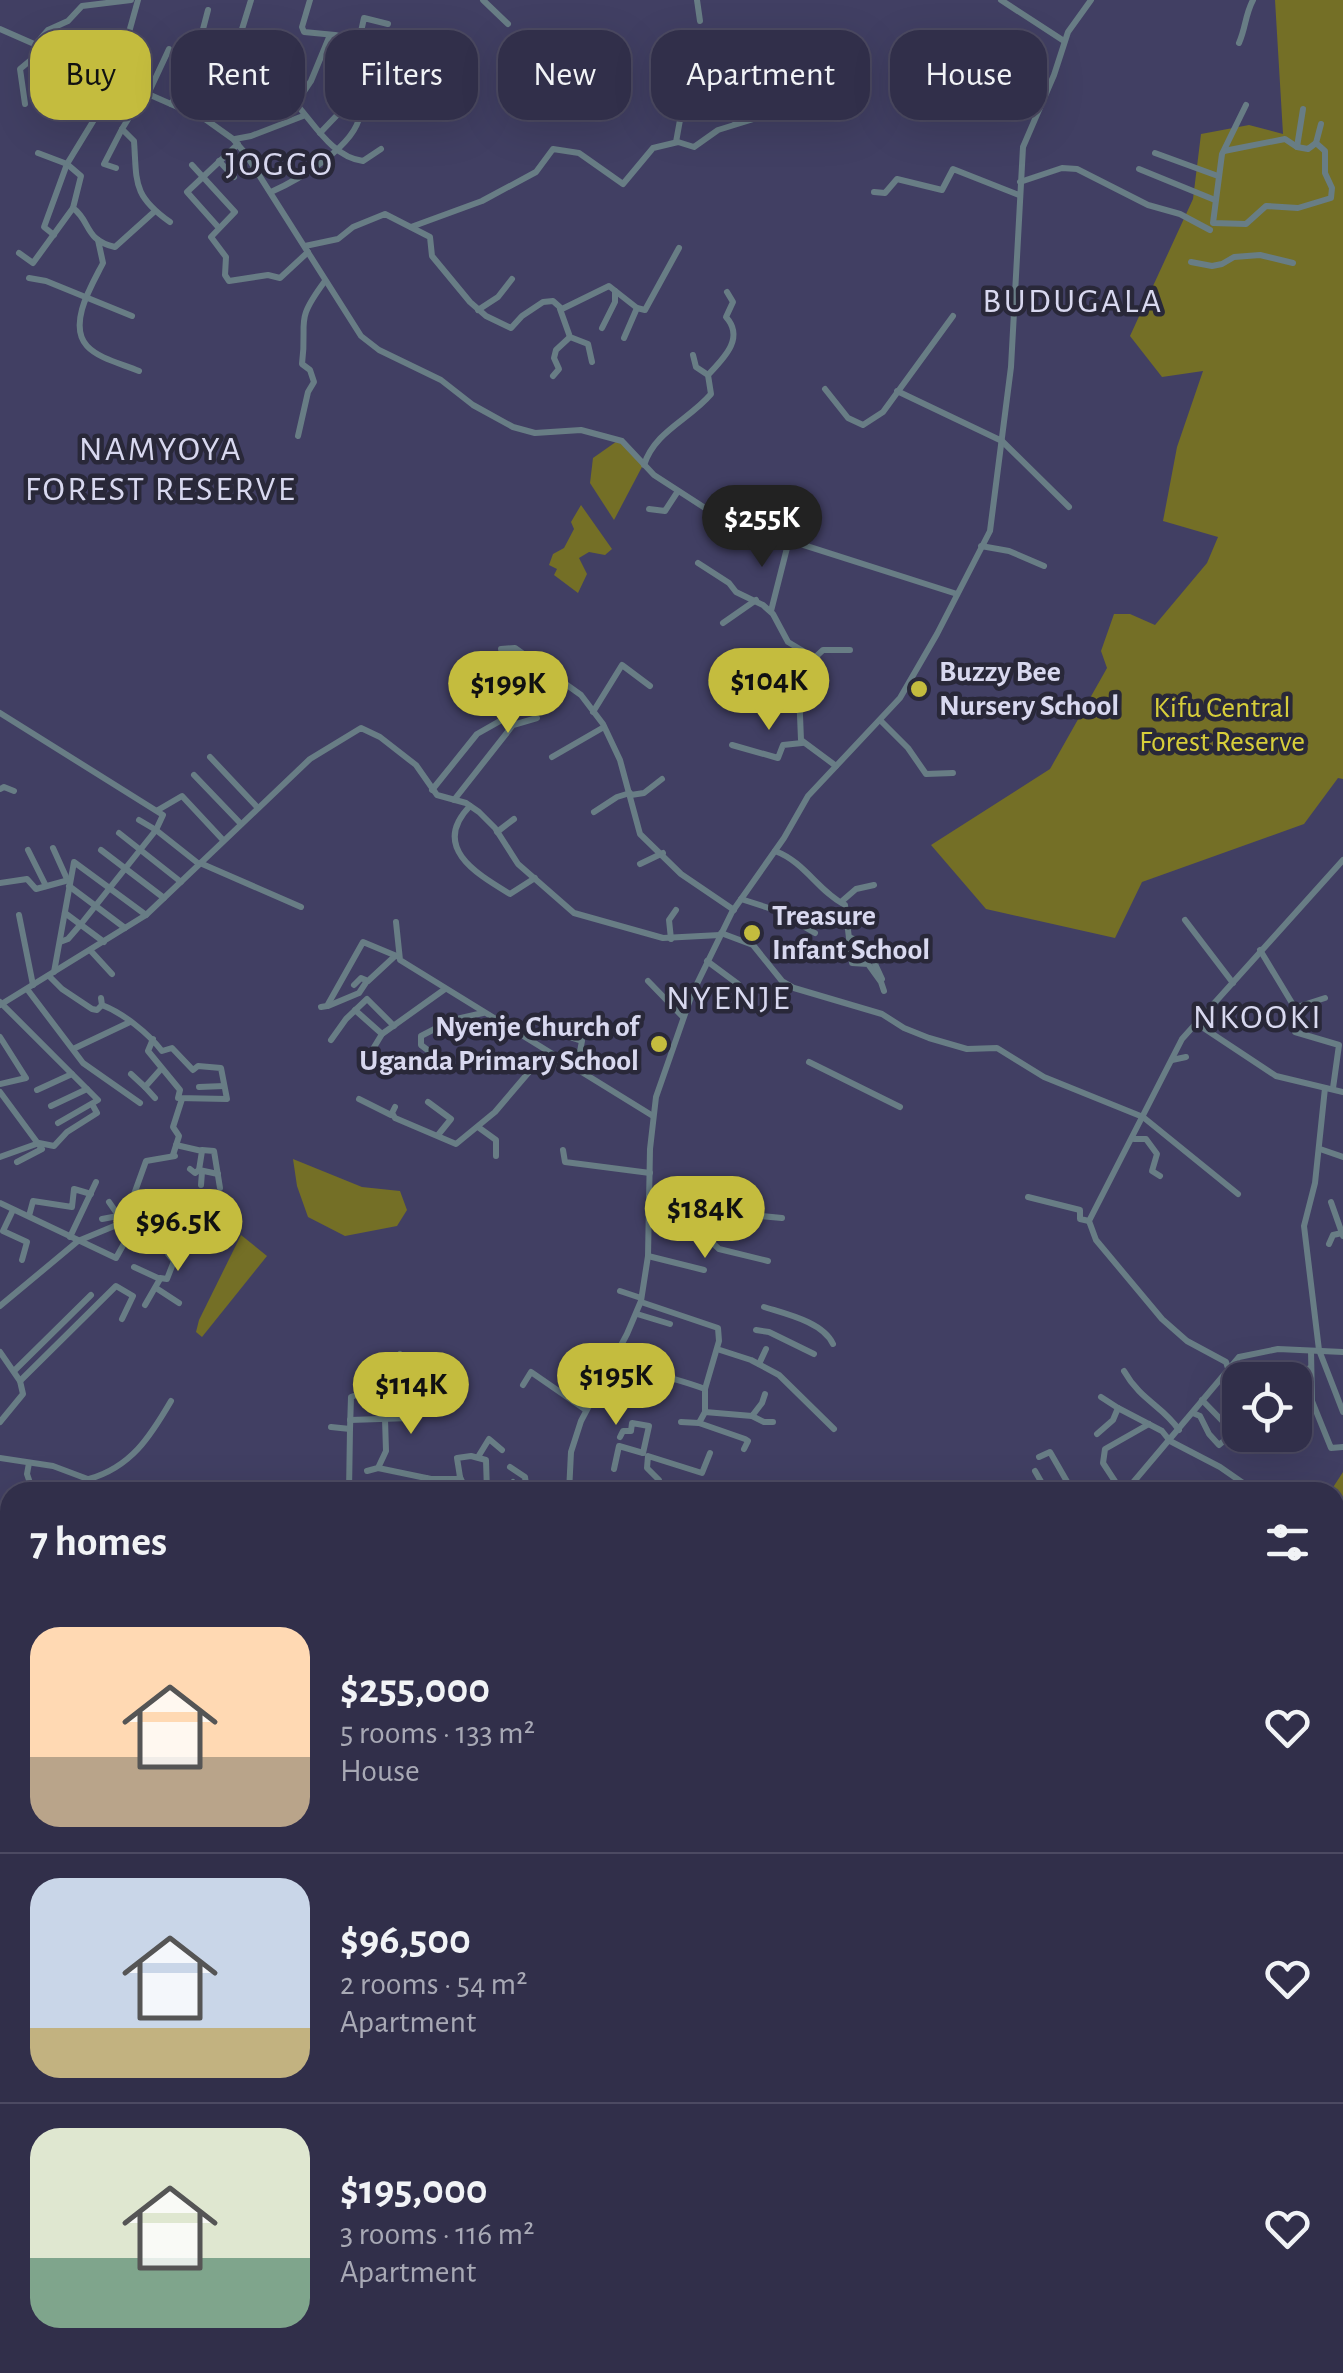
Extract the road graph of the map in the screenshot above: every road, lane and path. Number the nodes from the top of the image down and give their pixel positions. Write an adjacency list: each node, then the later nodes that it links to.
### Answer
1 (130, 0): 15 (street)
2 (138, 0): 16 (street)
3 (250, 0): 18 (street)
4 (310, 0): 20 (street)
5 (483, 0): 13 (street)
6 (697, 0): 11 (street)
7 (1001, 0): 21 (street)
8 (1091, 0): 21 (street)
9 (1253, 0): 23 (street)
10 (208, 10): 17 (street)
11 (700, 20)
12 (388, 24): 19 (street)
13 (508, 24)
14 (0, 28): 22 (street)
15 (48, 30)
16 (128, 30)
17 (203, 30)
18 (241, 30)
19 (362, 30)
20 (325, 34)
21 (1064, 41): 65 (street)
22 (30, 43)
23 (1239, 43)
24 (325, 47): 28 (street)
25 (169, 50): 27 (street)
26 (30, 61): 30 (street)
27 (151, 85)
28 (305, 90)
29 (151, 95): 31 (street)
30 (24, 104)
31 (171, 104)
32 (1246, 105): 54 (street)
33 (1303, 109): 51 (street)
34 (305, 119): 47 (street)
35 (94, 120): 58 (street)
36 (128, 120): 46 (street)
37 (204, 120): 48 (street)
38 (292, 120): 48 (street)
39 (332, 120): 47 (street)
40 (358, 120): 52 (street)
41 (680, 120): 49 (street)
42 (735, 120): 44 (street)
43 (746, 120): 44 (street)
44 (736, 123): 49 (street)
45 (1321, 124): 50 (street)
46 (122, 129): 60 (street); 71 (street)
47 (320, 132): 52 (street)
48 (236, 141): 57 (street); 66 (street)
49 (676, 142): 73 (street)
50 (1316, 143): 51 (street); 69 (street)
51 (1297, 147): 54 (street)
52 (335, 150): 53 (street); 66 (street)
53 (381, 150)
54 (1224, 152): 63 (street)
55 (38, 153): 58 (street)
56 (1155, 154): 63 (street)
57 (220, 161): 62 (street); 64 (street)
58 (67, 164): 70 (street); 76 (street)
59 (192, 165): 62 (street)
60 (116, 168)
61 (1139, 169): 69 (street)
62 (203, 176): 74 (street); 74 (street)
63 (1218, 176): 69 (street)
64 (234, 177)
65 (1020, 182): 68 (street); 75 (street)
66 (271, 192): 79 (street)
67 (874, 192): 68 (street)
68 (1019, 195): 105 (street)
69 (1214, 200)
70 (73, 208): 76 (street); 77 (street)
71 (156, 211): 72 (street); 77 (street)
72 (170, 222)
73 (410, 227): 79 (street); 91 (street)
74 (219, 228): 79 (street)
75 (1210, 230)
76 (54, 235): 80 (street)
77 (98, 239): 88 (street)
78 (679, 248): 89 (street)
79 (306, 249): 85 (street)
80 (18, 252)
81 (1191, 262): 82 (street)
82 (1293, 263)
83 (29, 278): 88 (street)
84 (512, 279): 91 (street)
85 (325, 281): 104 (street); 106 (street)
86 (615, 290): 89 (street); 90 (street); 94 (street)
87 (727, 292): 100 (street)
88 (84, 298): 92 (street); 99 (street)
89 (638, 308): 96 (street)
90 (560, 309): 91 (street); 95 (street)
91 (478, 310)
92 (132, 316)
93 (953, 316): 103 (street)
94 (602, 328)
95 (570, 337): 98 (street); 101 (street)
96 (624, 338)
97 (693, 355): 100 (street)
98 (592, 362)
99 (139, 371)
100 (708, 374): 106 (street)
101 (554, 376)
102 (825, 389): 103 (street)
103 (897, 391): 105 (street)
104 (298, 436)
105 (1002, 441): 109 (street); 111 (street)
106 (644, 466): 107 (street)
107 (678, 491): 108 (street); 110 (street)
108 (649, 508)
109 (1069, 508)
110 (789, 540): 114 (street); 116 (street)
111 (980, 546): 113 (street); 114 (street)
112 (698, 563): 115 (street)
113 (1044, 566)
114 (957, 594): 128 (street)
115 (756, 600): 116 (street); 117 (street)
116 (771, 612): 120 (street)
117 (723, 623)
118 (501, 648): 121 (street)
119 (850, 650): 120 (street)
120 (809, 664): 124 (street)
121 (554, 674): 125 (street); 139 (street)
122 (711, 684): 124 (street)
123 (650, 686): 125 (street)
124 (804, 686): 130 (street)
125 (593, 712): 129 (street)
126 (0, 713): 145 (street)
127 (538, 718): 142 (street)
128 (881, 720): 134 (street); 135 (street)
129 (604, 727): 133 (street); 141 (street)
130 (803, 743): 131 (street); 134 (street)
131 (732, 746)
132 (210, 756): 144 (street)
133 (552, 757)
134 (836, 766): 158 (street)
135 (953, 773)
136 (194, 775): 149 (street)
137 (662, 779): 141 (street)
138 (0, 789): 140 (street)
139 (432, 790): 142 (street); 144 (street)
140 (14, 791)
141 (630, 794): 146 (street); 159 (street)
142 (454, 800): 143 (street)
143 (470, 806): 151 (street); 164 (street)
144 (258, 808): 149 (street)
145 (158, 810): 150 (street); 153 (street)
146 (594, 812)
147 (514, 819): 151 (street)
148 (138, 820): 150 (street)
149 (241, 824): 153 (street)
150 (156, 830): 157 (street); 161 (street)
151 (497, 832): 164 (street)
152 (119, 833): 157 (street)
153 (224, 840): 161 (street)
154 (53, 848): 165 (street)
155 (28, 850): 169 (street)
156 (101, 850): 163 (street)
157 (141, 850): 163 (street); 166 (street)
158 (775, 851): 172 (street); 173 (street)
159 (663, 853): 162 (street); 177 (street)
160 (1343, 860): 192 (street)
161 (199, 864): 166 (street); 175 (street)
162 (640, 864)
163 (126, 868): 170 (street); 171 (street)
164 (535, 878): 188 (street)
165 (68, 882): 169 (street); 170 (street); 174 (street); 178 (street)
166 (181, 882): 171 (street)
167 (0, 883): 169 (street)
168 (874, 885): 173 (street)
169 (46, 886)
170 (111, 887): 174 (street); 180 (street)
171 (164, 898): 180 (street)
172 (741, 900): 177 (street); 185 (street)
173 (840, 902): 187 (street)
174 (96, 906): 183 (street); 184 (street)
175 (301, 906)
176 (676, 910): 188 (street)
177 (734, 910): 186 (street)
178 (64, 913): 183 (street); 189 (street)
179 (19, 915): 202 (street)
180 (146, 915): 184 (street)
181 (1185, 920): 199 (street)
182 (396, 922): 193 (street)
183 (82, 924): 189 (street); 190 (street)
184 (126, 929): 190 (street)
185 (816, 933)
186 (721, 934): 188 (street); 194 (street); 249 (street)
187 (849, 937): 187 (street)
188 (671, 939)
189 (60, 942): 195 (street)
190 (104, 942): 191 (street)
191 (90, 950): 195 (street); 196 (street)
192 (1260, 950): 199 (street); 206 (street)
193 (397, 957): 197 (street); 197 (street); 203 (street)
194 (707, 960): 200 (street); 209 (street)
195 (52, 974): 202 (street); 211 (street)
196 (112, 974)
197 (367, 981): 201 (street)
198 (648, 981): 209 (street)
199 (1233, 983): 212 (street)
200 (738, 984)
201 (354, 985)
202 (30, 987): 205 (street); 221 (street)
203 (446, 988): 208 (street); 213 (street)
204 (1324, 998): 206 (street)
205 (0, 1003): 229 (street)
206 (1294, 1008): 220 (street)
207 (355, 1010): 213 (street); 215 (street); 219 (street)
208 (484, 1012): 210 (street); 222 (street)
209 (683, 1017): 248 (street)
210 (500, 1020): 214 (street); 226 (street)
211 (130, 1022): 218 (street); 221 (street)
212 (1196, 1023): 224 (street); 235 (street)
213 (394, 1026): 215 (street)
214 (489, 1032)
215 (382, 1034): 227 (street)
216 (563, 1035): 226 (street)
217 (0, 1037): 231 (street)
218 (153, 1039): 228 (street); 232 (street)
219 (331, 1040)
220 (1341, 1044): 235 (street)
221 (73, 1050): 244 (street)
222 (434, 1055)
223 (1186, 1057): 224 (street)
224 (1170, 1060): 249 (street)
225 (809, 1062): 247 (street)
226 (575, 1066): 248 (street); 251 (street)
227 (362, 1067)
228 (161, 1069): 233 (street); 242 (street)
229 (72, 1074): 236 (street); 237 (street)
230 (131, 1074): 233 (street)
231 (0, 1084)
232 (224, 1086): 234 (street); 242 (street)
233 (145, 1087): 240 (street)
234 (199, 1087)
235 (1329, 1088): 239 (street); 256 (street)
236 (87, 1089): 245 (street); 246 (street)
237 (37, 1090)
238 (0, 1092): 254 (street)
239 (1343, 1092)
240 (155, 1098)
241 (360, 1099): 252 (street)
242 (182, 1100): 255 (street)
243 (428, 1102): 252 (street)
244 (140, 1103)
245 (92, 1104): 250 (street); 254 (street)
246 (51, 1106)
247 (900, 1107)
248 (653, 1116): 264 (street)
249 (1143, 1118): 253 (street); 271 (street)
250 (58, 1123)
251 (478, 1127): 252 (street); 259 (street)
252 (438, 1135)
253 (1133, 1139): 266 (street); 284 (street)
254 (39, 1143): 260 (street); 262 (street)
255 (176, 1145): 257 (street); 283 (street)
256 (1320, 1149): 261 (street); 310 (street)
257 (200, 1150): 263 (street); 265 (street)
258 (563, 1150): 264 (street)
259 (496, 1156)
260 (0, 1157)
261 (1343, 1157)
262 (18, 1162)
263 (197, 1170): 265 (street); 268 (street)
264 (650, 1172): 272 (street)
265 (218, 1174): 269 (street)
266 (1160, 1176)
267 (96, 1182): 270 (street)
268 (201, 1184)
269 (220, 1188)
270 (91, 1194): 279 (street); 287 (street)
271 (1238, 1194)
272 (649, 1196): 280 (street); 281 (street)
273 (1028, 1197): 284 (street)
274 (109, 1202): 283 (street)
275 (1331, 1202): 286 (street)
276 (0, 1203): 277 (street)
277 (12, 1210): 279 (street); 290 (street)
278 (177, 1214): 285 (street)
279 (28, 1216): 287 (street)
280 (649, 1218): 289 (street); 291 (street)
281 (782, 1218)
282 (102, 1219): 283 (street)
283 (122, 1220): 285 (street); 287 (street); 287 (street)
284 (1089, 1220): 316 (street)
285 (171, 1230): 294 (street)
286 (1342, 1235): 288 (street)
287 (74, 1238): 301 (street)
288 (1329, 1244)
289 (648, 1256): 293 (street); 298 (street)
290 (22, 1260)
291 (768, 1261)
292 (134, 1266): 294 (street)
293 (704, 1270)
294 (160, 1278): 295 (street)
295 (156, 1288): 299 (street); 300 (street)
296 (620, 1291): 298 (street)
297 (91, 1295): 321 (street)
298 (641, 1300): 303 (street); 327 (street)
299 (180, 1303)
300 (146, 1305)
301 (0, 1306)
302 (764, 1308): 307 (street)
303 (637, 1314): 305 (street); 315 (street)
304 (122, 1319): 323 (street)
305 (670, 1324)
306 (756, 1330): 314 (street)
307 (832, 1344)
308 (766, 1349): 319 (street)
309 (720, 1350): 319 (street)
310 (1315, 1350): 312 (street); 317 (street); 318 (street); 337 (street)
311 (0, 1352): 321 (street)
312 (1343, 1352)
313 (400, 1354): 341 (street)
314 (814, 1354)
315 (613, 1358): 326 (street); 327 (street)
316 (1226, 1362)
317 (1235, 1362)
318 (1312, 1362)
319 (759, 1364): 349 (street)
320 (1124, 1371): 351 (street)
321 (14, 1372): 323 (street)
322 (1222, 1375): 331 (street)
323 (20, 1381): 343 (street)
324 (437, 1384): 340 (street)
325 (523, 1385): 335 (street)
326 (597, 1388): 328 (street); 335 (street)
327 (705, 1389): 336 (street)
328 (632, 1392)
329 (765, 1394): 339 (street)
330 (1102, 1396): 334 (street)
331 (1202, 1400): 338 (street); 342 (street)
332 (171, 1401): 372 (street)
333 (1312, 1401): 356 (street)
334 (1118, 1408): 347 (street); 352 (street)
335 (586, 1410): 382 (street)
336 (705, 1412): 339 (street); 346 (street)
337 (1343, 1412)
338 (1192, 1413): 351 (street); 355 (street)
339 (752, 1416): 345 (street)
340 (385, 1419): 341 (street); 366 (street)
341 (350, 1420): 350 (street)
342 (1222, 1421)
343 (0, 1422)
344 (681, 1422): 346 (street)
345 (773, 1422)
346 (700, 1424): 357 (street)
347 (1149, 1424): 354 (street); 386 (street)
348 (331, 1427): 350 (street)
349 (834, 1429)
350 (350, 1430): 376 (street)
351 (1179, 1430): 354 (street)
352 (1097, 1434)
353 (620, 1436): 360 (street)
354 (1170, 1441): 387 (street); 388 (street)
355 (1222, 1443)
356 (1343, 1446)
357 (744, 1449)
358 (502, 1450): 361 (street)
359 (710, 1453): 360 (street)
360 (646, 1455): 367 (street); 383 (street)
361 (478, 1457): 370 (street); 380 (street)
362 (1039, 1457): 385 (street)
363 (0, 1458): 364 (street)
364 (29, 1462): 372 (street); 374 (street)
365 (510, 1466): 381 (street)
366 (378, 1468): 368 (street); 371 (street)
367 (614, 1470)
368 (367, 1471)
369 (1035, 1471): 384 (street)
370 (460, 1476): 373 (street); 379 (street)
371 (426, 1478): 373 (street); 377 (street)
372 (89, 1479): 375 (street)
373 (450, 1479): 378 (street)
374 (30, 1482)
375 (94, 1482)
376 (349, 1482)
377 (425, 1482)
378 (448, 1482)
379 (463, 1482)
380 (487, 1482)
381 (525, 1482)
382 (570, 1482)
383 (659, 1482)
384 (1041, 1482)
385 (1067, 1482)
386 (1116, 1482)
387 (1132, 1482)
388 (1242, 1482)

